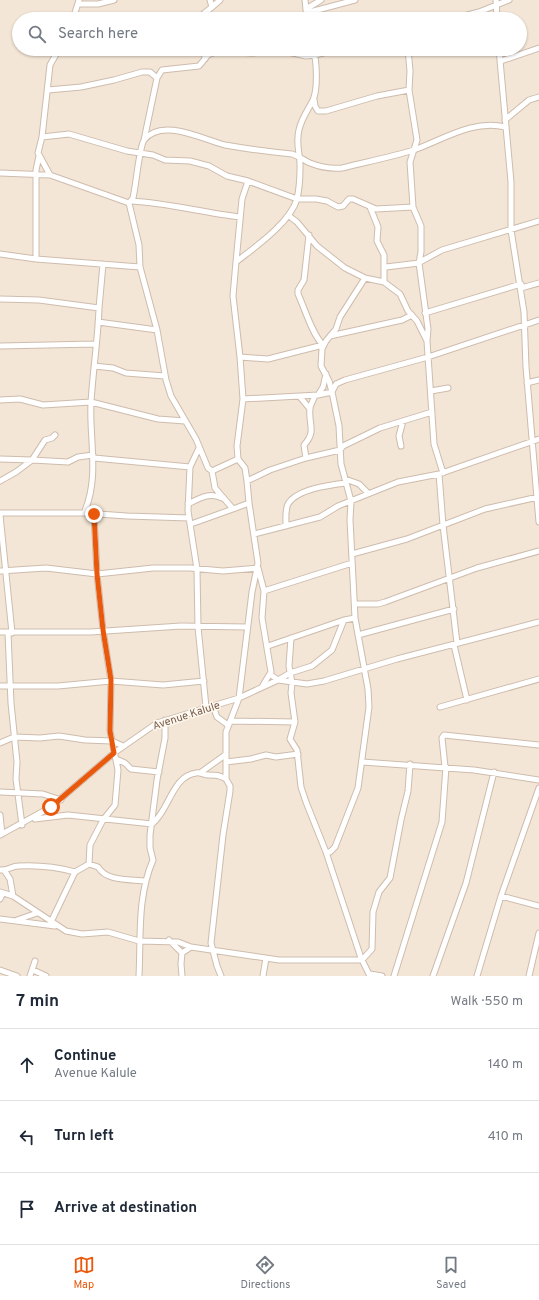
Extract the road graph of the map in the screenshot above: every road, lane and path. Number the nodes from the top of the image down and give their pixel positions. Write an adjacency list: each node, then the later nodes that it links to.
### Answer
1 (114, 0): 8 (street)
2 (210, 0): 10 (street)
3 (220, 0): 10 (street)
4 (305, 0): 11 (street)
5 (321, 0): 11 (street)
6 (355, 0): 11 (street)
7 (509, 0): 9 (street)
8 (79, 2): 12 (street)
9 (496, 3): 14 (street)
10 (212, 7): 13 (street)
11 (306, 11)
12 (75, 12)
13 (206, 12)
14 (471, 12)
15 (539, 48): 16 (street)
16 (527, 52)
17 (54, 56): 26 (street)
18 (208, 56): 23 (street)
19 (315, 56): 29 (street)
20 (409, 56): 27 (street)
21 (500, 56): 24 (street)
22 (517, 56): 24 (street)
23 (204, 59): 25 (street)
24 (501, 62): 30 (street)
25 (157, 78): 26 (street); 33 (street)
26 (48, 90): 32 (street)
27 (409, 90): 29 (street); 34 (street)
28 (539, 98): 30 (street)
29 (314, 99): 37 (street)
30 (505, 120): 31 (street)
31 (505, 128): 34 (street); 49 (street)
32 (42, 137): 35 (street); 36 (street)
33 (144, 141): 35 (street); 37 (street)
34 (414, 150): 37 (street); 45 (street)
35 (141, 153): 41 (street); 43 (street)
36 (39, 156): 39 (street); 40 (street)
37 (301, 157): 42 (street)
38 (0, 173): 39 (street)
39 (36, 175): 40 (street); 52 (street)
40 (50, 175): 43 (street)
41 (248, 180): 42 (street); 47 (street)
42 (297, 199): 44 (street); 46 (street)
43 (130, 202): 47 (street); 56 (street)
44 (370, 207): 45 (street); 57 (street)
45 (413, 207): 54 (street)
46 (288, 216): 50 (street); 53 (street)
47 (240, 217): 53 (street)
48 (539, 221): 49 (street)
49 (511, 230): 54 (street); 61 (street)
50 (309, 235): 58 (street); 73 (street)
51 (0, 254): 52 (street)
52 (36, 259): 55 (street)
53 (236, 262): 75 (street)
54 (419, 262): 57 (street); 64 (street)
55 (103, 264): 56 (street); 63 (street)
56 (140, 267): 69 (street)
57 (386, 267): 59 (street)
58 (365, 278): 59 (street); 70 (street)
59 (384, 282): 65 (street)
60 (539, 283): 61 (street)
61 (521, 286): 64 (street); 68 (street)
62 (0, 299): 63 (street)
63 (99, 308): 67 (street)
64 (426, 313): 71 (street)
65 (412, 316): 70 (street); 71 (street)
66 (539, 320): 68 (street)
67 (98, 322): 69 (street); 72 (street)
68 (525, 324): 76 (street); 82 (street)
69 (157, 330): 79 (street)
70 (330, 336): 73 (street)
71 (427, 341): 76 (street)
72 (95, 344): 74 (street); 77 (street)
73 (323, 345): 75 (street); 78 (street)
74 (0, 346)
75 (240, 357): 89 (street)
76 (428, 357): 83 (street); 85 (street)
77 (94, 366): 79 (street); 91 (street)
78 (326, 374): 81 (street); 87 (street)
79 (165, 376): 94 (street)
80 (539, 380): 82 (street)
81 (329, 381): 83 (street); 86 (street)
82 (528, 383): 98 (street)
83 (336, 384): 86 (street)
84 (448, 388): 85 (street)
85 (432, 391): 93 (street)
86 (332, 392): 87 (street); 101 (street)
87 (316, 395): 88 (street); 92 (street)
88 (300, 397): 89 (street); 92 (street)
89 (243, 399): 105 (street)
90 (0, 400): 91 (street)
91 (91, 402): 94 (street); 102 (street)
92 (310, 409): 103 (street)
93 (432, 412): 95 (street); 109 (street)
94 (185, 420): 100 (street)
95 (403, 421): 99 (street); 101 (street)
96 (55, 435): 106 (street)
97 (539, 440): 98 (street)
98 (532, 442): 109 (street); 116 (street)
99 (401, 446)
100 (199, 448): 107 (street); 108 (street)
101 (340, 450): 103 (street); 112 (street)
102 (93, 457): 106 (street); 107 (street); 122 (street)
103 (306, 458): 111 (street)
104 (0, 459): 106 (street)
105 (238, 459): 108 (street); 111 (street)
106 (32, 460): 110 (street)
107 (190, 467): 120 (street)
108 (212, 471): 113 (street)
109 (441, 473): 114 (street); 128 (street)
110 (0, 481)
111 (248, 481): 119 (street)
112 (345, 481): 114 (street); 118 (street); 129 (street)
113 (215, 488): 115 (street); 117 (street)
114 (368, 493): 118 (street)
115 (213, 494): 117 (street); 120 (street)
116 (538, 497): 126 (street); 128 (street)
117 (224, 499): 121 (street)
118 (351, 501): 129 (street); 132 (street)
119 (249, 503): 121 (street); 130 (street)
120 (188, 504): 125 (street)
121 (233, 509): 127 (street)
122 (84, 513): 123 (street); 124 (street)
123 (0, 514): 137 (street)
124 (94, 514): 125 (street); 138 (street)
125 (189, 518): 127 (street)
126 (539, 522)
127 (191, 524): 135 (street)
128 (442, 525): 132 (street); 139 (street)
129 (286, 526): 130 (street)
130 (254, 534): 134 (street)
131 (539, 551): 139 (street)
132 (352, 554): 133 (street)
133 (352, 563): 140 (street); 141 (street)
134 (258, 568): 135 (street); 140 (street); 147 (street)
135 (197, 569): 138 (street); 146 (street)
136 (0, 571): 137 (street)
137 (6, 571): 138 (street); 150 (street)
138 (97, 574): 148 (street)
139 (449, 577): 141 (street); 142 (street)
140 (264, 591): 154 (street)
141 (355, 604): 143 (street)
142 (454, 609): 151 (street); 153 (street)
143 (355, 618): 144 (street); 151 (street)
144 (344, 620): 152 (street); 156 (street, Avenue Kalule)
145 (539, 622): 153 (street)
146 (198, 627): 147 (street); 148 (street); 161 (street)
147 (247, 627): 166 (street)
148 (103, 630): 150 (street); 159 (street)
149 (0, 632): 150 (street)
150 (10, 633): 163 (street)
151 (358, 635): 155 (street)
152 (291, 638): 154 (street); 156 (street)
153 (455, 644): 155 (street); 167 (street)
154 (268, 646): 157 (street)
155 (364, 669): 162 (street); 184 (street)
156 (290, 673): 160 (street, Avenue Kalule); 162 (street)
157 (271, 675): 160 (street); 165 (street)
158 (539, 679): 167 (street)
159 (111, 680): 161 (street); 163 (street); 175 (street)
160 (278, 680): 162 (street); 165 (street, Avenue Kalule)
161 (204, 681): 170 (street)
162 (292, 683): 172 (street)
163 (10, 685): 164 (street); 174 (street)
164 (0, 686)
165 (262, 686): 166 (street, Avenue Kalule)
166 (239, 698): 168 (street, Avenue Kalule); 173 (street)
167 (467, 700): 169 (street)
168 (213, 706): 170 (street, Avenue Kalule); 173 (street)
169 (440, 706)
170 (206, 707): 171 (street, Avenue Kalule)
171 (166, 720): 178 (street, Avenue Kalule); 187 (street)
172 (295, 722): 173 (street); 180 (street)
173 (229, 723): 181 (street)
174 (14, 737): 175 (street); 176 (street); 194 (street)
175 (112, 741): 178 (street); 179 (street)
176 (0, 743)
177 (539, 745): 186 (street)
178 (123, 746): 179 (street, Avenue Kalule)
179 (114, 753): 182 (street); 195 (street, Avenue Kalule)
180 (298, 754): 183 (street); 202 (street)
181 (225, 755): 183 (street); 189 (street)
182 (116, 759): 187 (street); 198 (street)
183 (226, 762): 190 (street)
184 (362, 762): 185 (street); 202 (street)
185 (410, 764): 186 (street); 226 (street)
186 (445, 767): 188 (street); 239 (street)
187 (159, 772): 199 (street)
188 (494, 772): 191 (street); 240 (street)
189 (200, 773): 190 (street); 199 (street)
190 (226, 779): 220 (street)
191 (539, 780)
192 (539, 788): 209 (street)
193 (0, 792): 194 (street)
194 (17, 793): 195 (street); 200 (street)
195 (61, 800): 197 (street, Avenue Kalule)
196 (0, 815): 201 (street)
197 (30, 820): 198 (street); 200 (street, Avenue Kalule)
198 (103, 820): 199 (street); 203 (street)
199 (152, 824): 206 (street)
200 (22, 825): 201 (street, Avenue Kalule)
201 (1, 835)
202 (326, 852): 226 (street)
203 (89, 864): 205 (street); 206 (street)
204 (2, 870): 205 (street); 208 (street)
205 (75, 872): 215 (street)
206 (146, 881): 219 (street)
207 (2, 893): 208 (street); 210 (street)
208 (13, 896): 212 (street)
209 (501, 896): 211 (street); 241 (street)
210 (0, 899)
211 (539, 906)
212 (37, 913): 214 (street); 215 (street)
213 (0, 919): 214 (street)
214 (14, 921): 216 (street)
215 (50, 922): 216 (street)
216 (56, 926): 219 (street)
217 (539, 933): 242 (street)
218 (169, 940): 219 (street); 221 (street); 224 (street)
219 (139, 941): 234 (street)
220 (211, 943): 222 (street); 223 (street)
221 (191, 948): 222 (street); 224 (street)
222 (206, 950): 223 (street)
223 (214, 952): 225 (street); 236 (street)
224 (182, 953): 235 (street)
225 (266, 958): 226 (street); 237 (street)
226 (362, 960): 230 (street)
227 (35, 961): 229 (street)
228 (0, 970): 231 (street)
229 (33, 970): 232 (street); 233 (street)
230 (370, 975): 238 (street)
231 (17, 976)
232 (30, 976)
233 (46, 976)
234 (139, 976)
235 (182, 976)
236 (222, 976)
237 (263, 976)
238 (382, 976)
239 (394, 976)
240 (433, 976)
241 (477, 976)
242 (529, 976)

